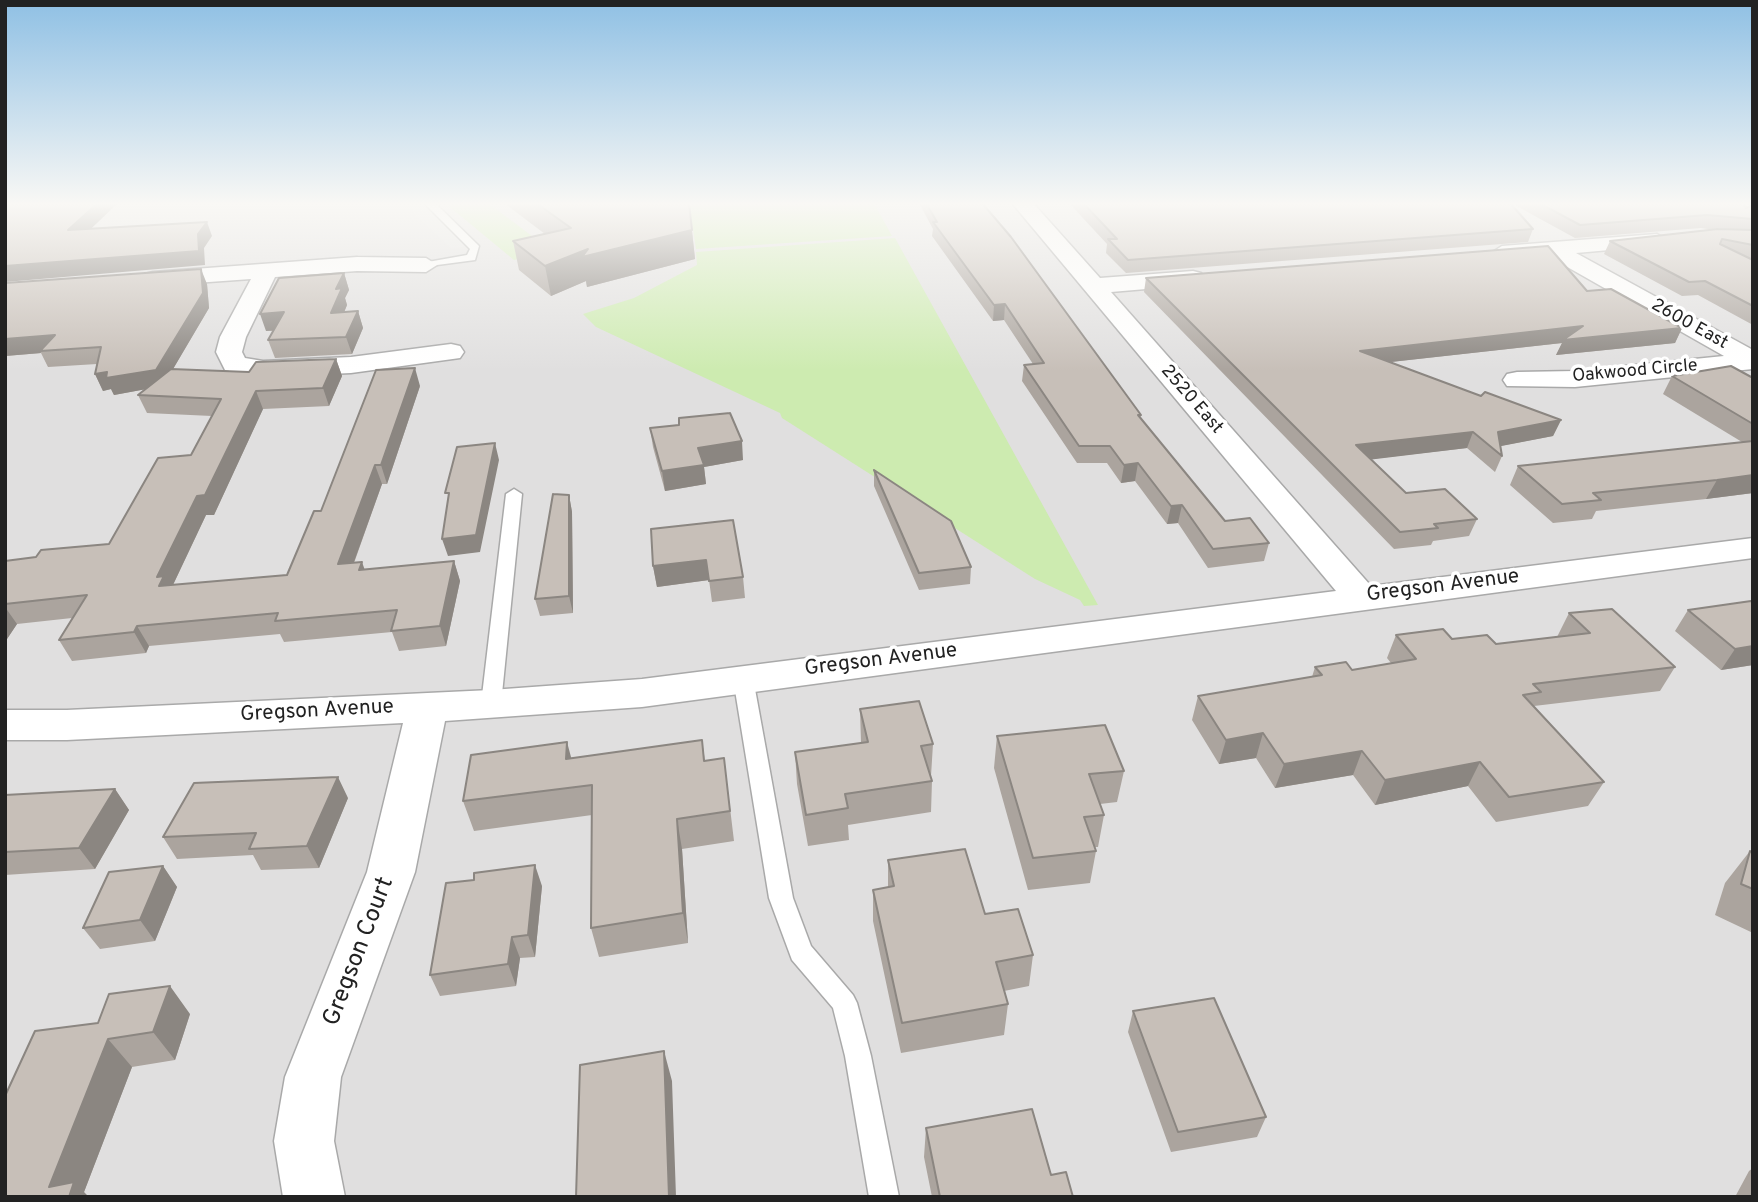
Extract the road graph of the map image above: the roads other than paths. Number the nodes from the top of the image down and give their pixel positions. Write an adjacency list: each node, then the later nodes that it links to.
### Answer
1 (464, 259): 4 (lane)
2 (1070, 259): 8 (street, 2520 East)
3 (1570, 259): 10 (street, 2600 East)
4 (426, 265): 5 (street)
5 (266, 271): 7 (street); 9 (street)
6 (1218, 276): 8 (street)
7 (129, 280)
8 (1093, 286): 14 (street, 2520 East)
9 (451, 352)
10 (1753, 361): 11 (street, Oakwood Circle)
11 (1517, 380)
12 (514, 494): 16 (lane)
13 (1753, 548): 14 (street, Gregson Avenue)
14 (1361, 597): 15 (street, Gregson Avenue)
15 (743, 678): 16 (street, Gregson Avenue); 20 (lane)
16 (491, 704): 17 (street, Gregson Avenue)
17 (427, 707): 18 (street, Gregson Avenue); 19 (street, Gregson Court)
18 (5, 725)
19 (314, 1197)
20 (884, 1197)

